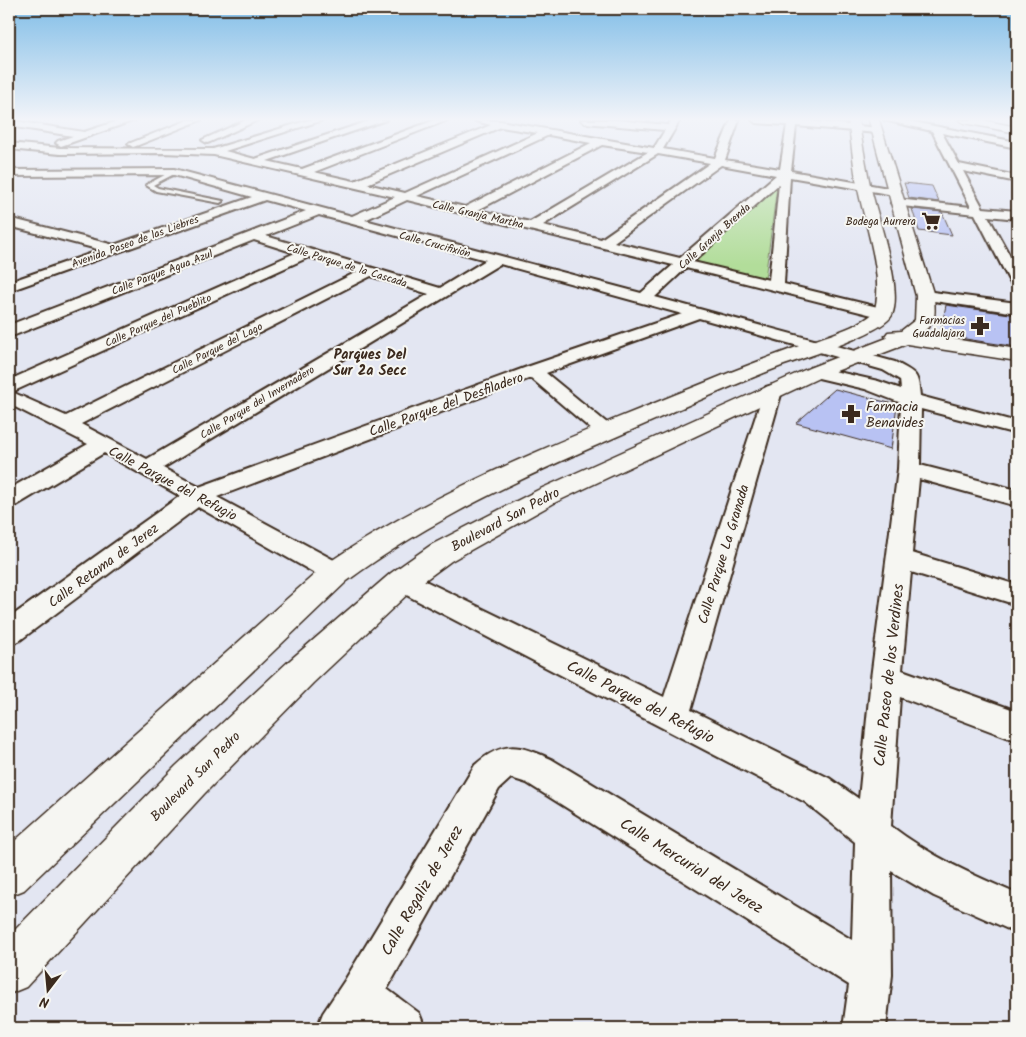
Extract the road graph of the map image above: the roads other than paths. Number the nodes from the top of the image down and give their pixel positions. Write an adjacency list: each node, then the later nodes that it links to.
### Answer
1 (181, 168): 15 (street)
2 (290, 168): 16 (street, Calle Granja Martha)
3 (315, 168): 16 (street)
4 (392, 168): 20 (street)
5 (471, 168): 23 (street)
6 (549, 168): 26 (street)
7 (628, 168): 32 (street)
8 (710, 168): 36 (street)
9 (757, 168): 18 (street)
10 (786, 168): 18 (street)
11 (860, 168): 21 (street)
12 (888, 168): 24 (street, Boulevard San Pedro)
13 (956, 168): 27 (street)
14 (966, 168): 19 (street)
15 (174, 172): 17 (street, Calle Crucifixión); 22 (street, Calle Crucifixión); 25 (lane)
16 (305, 172): 20 (street, Calle Granja Martha)
17 (10, 173)
18 (785, 173): 21 (street); 40 (street, Calle Granja Brenda); 45 (street)
19 (1017, 179)
20 (355, 184): 23 (street, Calle Granja Martha)
21 (863, 187): 24 (street); 51 (street)
22 (262, 197): 28 (street, Calle Crucifixión); 37 (street, Avenida Paseo de las Liebres)
23 (407, 198): 26 (street, Calle Granja Martha); 30 (street)
24 (895, 198): 27 (street); 48 (street, Boulevard San Pedro)
25 (220, 202)
26 (466, 211): 32 (street, Calle Granja Martha)
27 (979, 211): 29 (street); 34 (street)
28 (315, 212): 30 (street, Calle Crucifixión); 33 (street, Calle Parque Agua Azul)
29 (1017, 215)
30 (352, 221): 39 (street, Calle Crucifixión)
31 (9, 222): 37 (street)
32 (532, 226): 36 (street, Calle Granja Martha)
33 (252, 236): 38 (street, Calle Parque de la Cascada); 54 (street, Calle Parque Agua Azul)
34 (994, 239): 35 (street); 43 (street)
35 (1010, 241)
36 (603, 244): 40 (street, Calle Granja Martha)
37 (114, 249): 44 (street, Avenida Paseo de las Liebres)
38 (307, 253): 41 (street, Calle Parque de la Cascada); 62 (street, Calle Parque del Pueblito)
39 (497, 260): 47 (street, Calle Parque del Invernadero); 49 (street, Calle Crucifixión)
40 (682, 264): 45 (street, Calle Granja Martha); 49 (street, Calle Granja Brenda)
41 (369, 272): 47 (street, Calle Parque de la Cascada); 64 (street, Calle Parque del Lago)
42 (9, 274): 44 (street)
43 (1015, 275)
44 (28, 280): 46 (street, Avenida Paseo de las Liebres)
45 (776, 286): 51 (street, Calle Granja Martha)
46 (9, 287)
47 (441, 294): 68 (street, Calle Parque del Invernadero)
48 (925, 296): 50 (street); 55 (street, Boulevard San Pedro)
49 (643, 300): 52 (street, Calle Crucifixión)
50 (1017, 308)
51 (884, 313): 53 (street)
52 (696, 314): 56 (street, Calle Crucifixión); 59 (street, Calle Parque del Desfiladero)
53 (864, 329): 55 (street); 56 (street)
54 (9, 331)
55 (904, 338): 57 (street); 58 (street, Boulevard San Pedro)
56 (816, 346): 58 (street, Calle Crucifixión); 66 (street)
57 (1017, 355)
58 (857, 356): 60 (street, Boulevard San Pedro); 63 (street, Calle Paseo de los Verdines)
59 (534, 371): 66 (street); 70 (street, Calle Parque del Desfiladero)
60 (816, 372): 61 (street, Boulevard San Pedro); 63 (street)
61 (773, 391): 75 (street, Boulevard San Pedro); 79 (street, Calle Parque La Granada)
62 (10, 397): 64 (street, Calle Parque del Refugio)
63 (911, 400): 65 (street); 69 (street, Calle Paseo de los Verdines)
64 (66, 424): 67 (street, Calle Parque del Refugio)
65 (1017, 428)
66 (606, 432): 74 (street)
67 (102, 445): 68 (street, Calle Parque del Refugio); 72 (street)
68 (147, 468): 70 (street, Calle Parque del Refugio)
69 (910, 469): 71 (street); 73 (street, Calle Paseo de los Verdines)
70 (198, 496): 74 (street, Calle Parque del Refugio); 77 (street, Calle Retama de Jerez)
71 (1017, 498)
72 (9, 499)
73 (899, 559): 76 (street); 78 (street, Calle Paseo de los Verdines)
74 (336, 572): 83 (street)
75 (402, 581): 79 (street, Calle Parque del Refugio); 85 (street, Boulevard San Pedro)
76 (1017, 595)
77 (9, 633)
78 (886, 678): 80 (street); 82 (street, Calle Paseo de los Verdines)
79 (673, 717): 82 (street, Calle Parque del Refugio)
80 (1017, 726)
81 (511, 762): 86 (street, Calle Mercurial del Jerez); 87 (street, Calle Regaliz de Jerez)
82 (873, 832): 84 (street, Calle Parque del Refugio); 86 (street, Calle Paseo de los Verdines)
83 (9, 875)
84 (1017, 914)
85 (9, 970)
86 (871, 975): 90 (street, Calle Paseo de los Verdines)
87 (360, 994): 88 (street, Calle Regaliz de Jerez); 89 (street)
88 (338, 1028)
89 (404, 1028)
90 (864, 1028)

